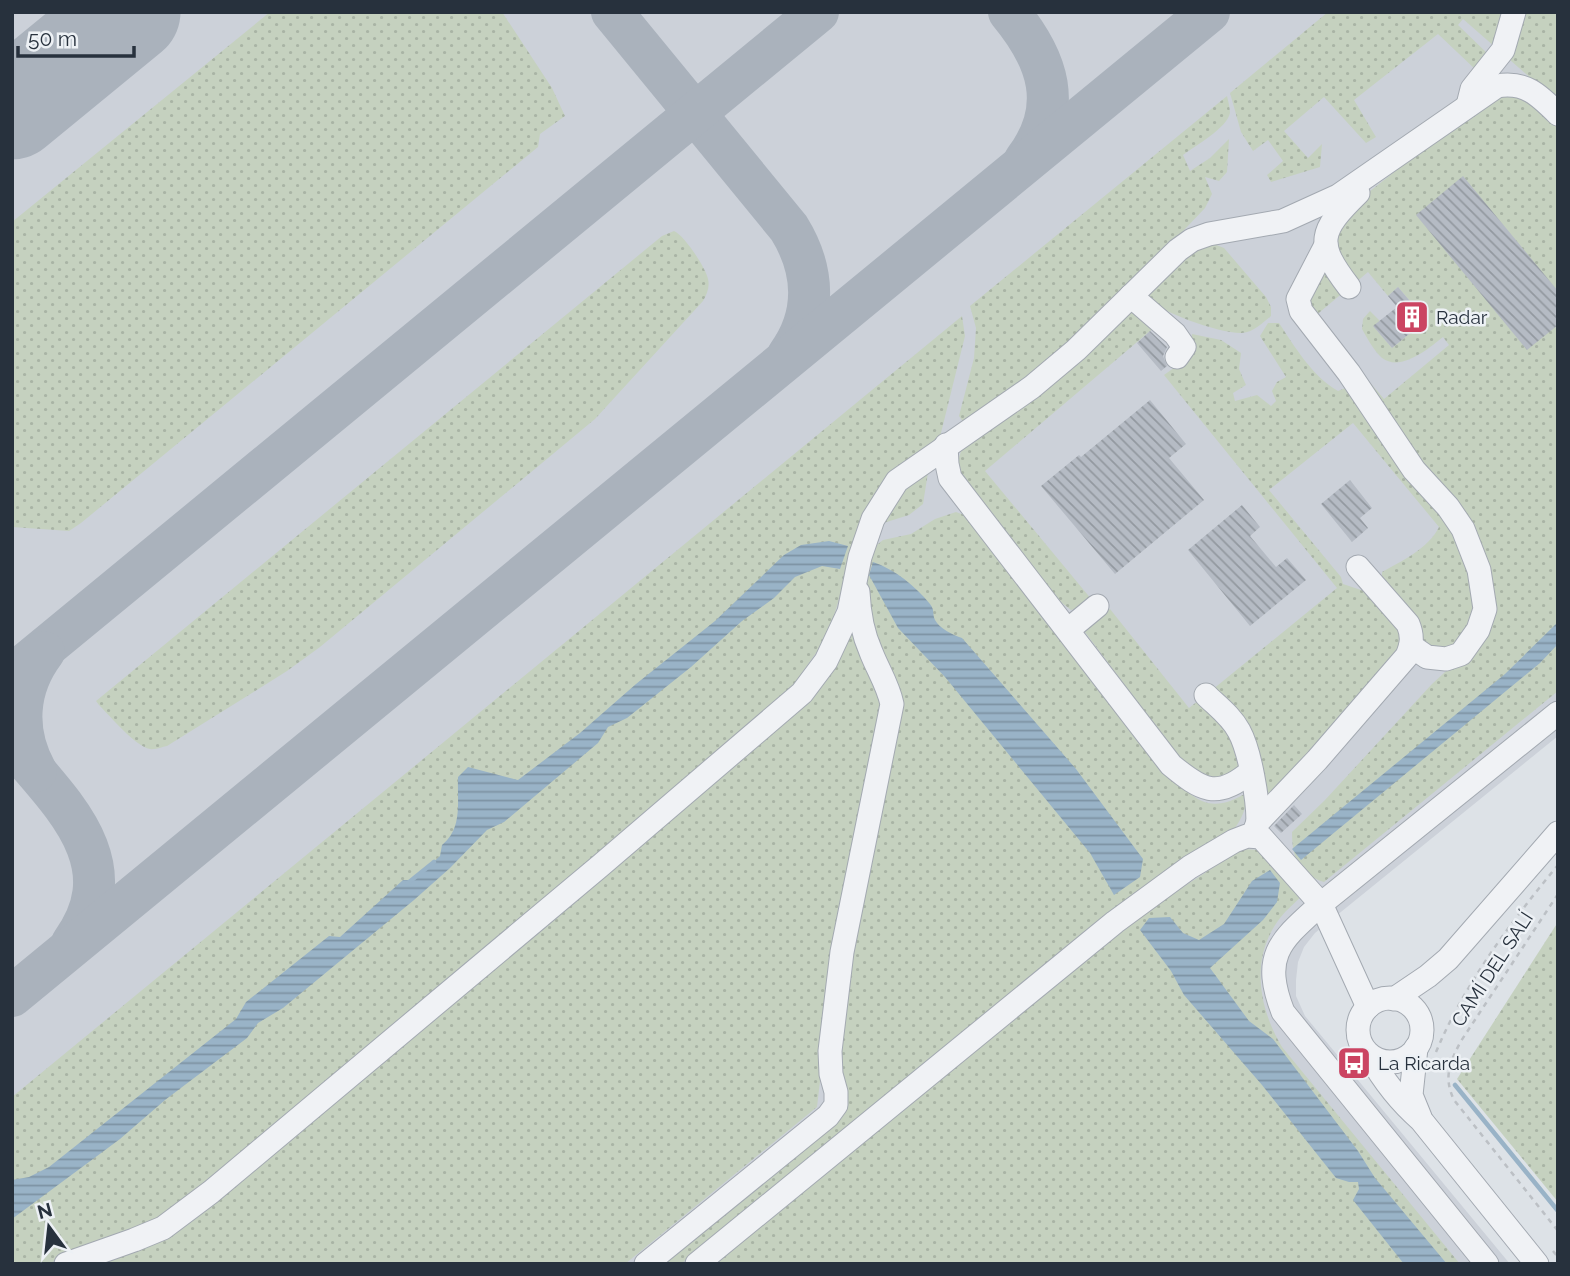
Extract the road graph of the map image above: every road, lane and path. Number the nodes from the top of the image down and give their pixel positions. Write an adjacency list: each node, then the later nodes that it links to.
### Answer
1 (1514, 12): 2 (street)
2 (1468, 106): 3 (street); 4 (street)
3 (1558, 114)
4 (1361, 180): 5 (street); 7 (street)
5 (1326, 245): 6 (street); 14 (street)
6 (1349, 287)
7 (1131, 296): 8 (street); 9 (street)
8 (1177, 357)
9 (947, 445): 10 (street); 13 (street)
10 (860, 557): 33 (street); 34 (street)
11 (1358, 567): 14 (street)
12 (1097, 606): 13 (street)
13 (1068, 630): 17 (street)
14 (1411, 646): 18 (street)
15 (1206, 695): 17 (street)
16 (1558, 713): 22 (street)
17 (1251, 772): 18 (street)
18 (1256, 828): 22 (street); 35 (street)
19 (1558, 833): 23 (street)
20 (1558, 865): 27 (path)
21 (1558, 894): 30 (path, CAMÍ DEL SALÍ)
22 (1321, 904): 25 (street); 36 (street)
23 (1448, 958): 24 (street); 26 (street)
24 (1394, 999): 25 (street); 26 (street)
25 (1368, 1007): 28 (street)
26 (1421, 1024): 27 (street)
27 (1425, 1051): 28 (street); 29 (street)
28 (1370, 1055): 29 (street)
29 (1421, 1120): 31 (street)
30 (1558, 1231)
31 (1543, 1255): 32 (path)
32 (1558, 1257)
33 (66, 1264)
34 (646, 1264)
35 (697, 1264)
36 (1487, 1264)

